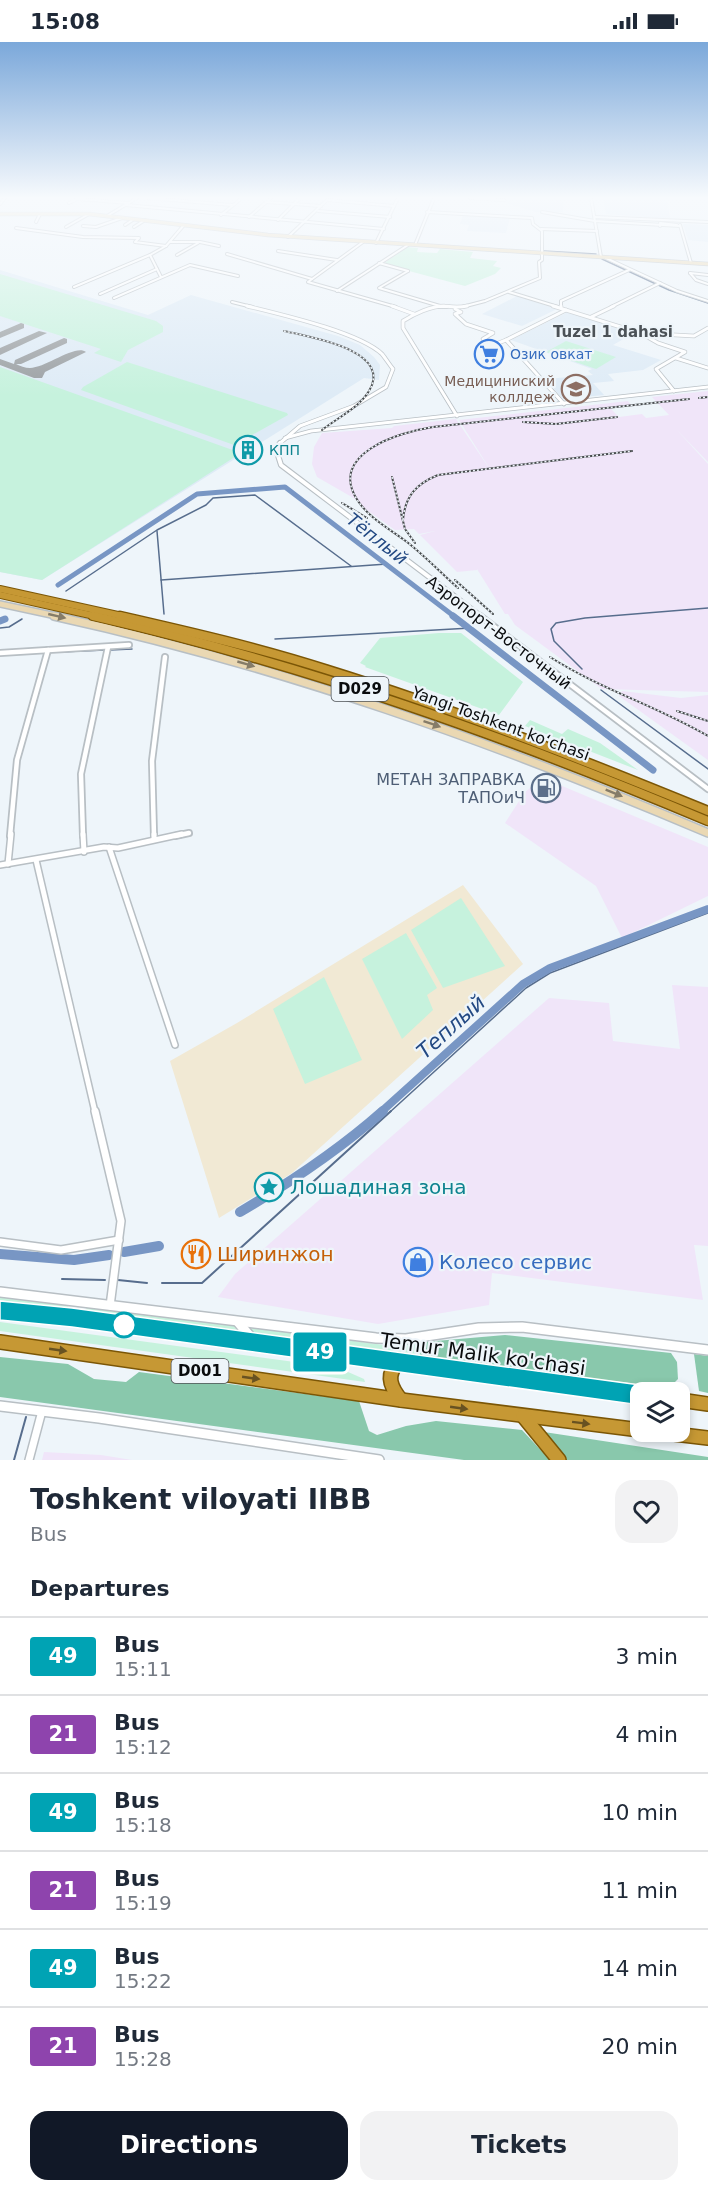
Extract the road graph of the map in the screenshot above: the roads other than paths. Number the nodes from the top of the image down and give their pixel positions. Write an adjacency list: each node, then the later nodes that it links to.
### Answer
1 (128, 264): 19 (street)
2 (155, 264): 11 (street)
3 (190, 264): 15 (street)
4 (191, 264): 14 (street)
5 (262, 264): 16 (street)
6 (332, 264): 16 (street)
7 (377, 264): 20 (street)
8 (383, 264): 26 (street)
9 (539, 264): 21 (street)
10 (616, 264): 12 (street)
11 (157, 269): 15 (street); 22 (street)
12 (627, 270): 17 (street); 27 (street)
13 (708, 275): 18 (street)
14 (238, 276)
15 (161, 277): 23 (street)
16 (312, 279): 20 (street)
17 (657, 284): 24 (street); 31 (street)
18 (708, 284)
19 (74, 287)
20 (337, 291): 30 (street)
21 (508, 292): 27 (street); 28 (street)
22 (100, 294)
23 (114, 298)
24 (708, 301)
25 (232, 302): 41 (street)
26 (442, 306): 28 (street); 30 (street)
27 (561, 308): 29 (street)
28 (455, 309): 34 (street)
29 (566, 310): 31 (street); 34 (street)
30 (414, 314): 40 (street)
31 (591, 317): 33 (street)
32 (708, 328): 33 (street)
33 (640, 333): 35 (street)
34 (506, 340): 39 (street)
35 (676, 358): 36 (street); 38 (street)
36 (708, 368)
37 (708, 387): 38 (street)
38 (674, 391): 39 (street)
39 (564, 404): 40 (street)
40 (457, 416): 41 (street)
41 (283, 439): 50 (street, Аэропорт-Восточный)
42 (0, 589): 51 (highway, Yangi Toshkent ko‘chasi / D029)
43 (0, 595): 52 (highway, Yangi Toshkent ko‘chasi / D029)
44 (0, 604): 53 (main road, one-way to 53)
45 (129, 645): 46 (street)
46 (108, 649): 47 (street); 57 (street)
47 (48, 652): 48 (street); 59 (street)
48 (0, 653)
49 (165, 657): 55 (street)
50 (708, 789)
51 (708, 811)
52 (708, 820)
53 (708, 832)
54 (189, 833): 55 (street)
55 (154, 839): 56 (street)
56 (109, 847): 57 (street); 61 (street)
57 (84, 852): 58 (street)
58 (36, 860): 59 (street); 62 (street)
59 (8, 864): 60 (street)
60 (0, 865)
61 (175, 1045)
62 (119, 1240): 63 (street); 66 (street)
63 (0, 1242)
64 (0, 1292): 65 (street)
65 (84, 1303): 66 (street); 68 (street)
66 (110, 1306): 69 (street)
67 (0, 1311): 68 (highway, Temur Malik ko'chasi / D001)
68 (65, 1317): 71 (highway, Temur Malik ko'chasi / D001)
69 (238, 1322): 71 (street); 72 (street)
70 (0, 1342): 75 (highway, D001, one-way to 75)
71 (255, 1344): 73 (highway, Temur Malik ko'chasi / D001)
72 (708, 1350)
73 (398, 1363): 74 (highway, Temur Malik ko'chasi / D001); 75 (highway)
74 (630, 1394)
75 (401, 1400): 80 (highway, D001, one-way to 80)
76 (690, 1401): 77 (highway)
77 (708, 1404)
78 (0, 1406): 79 (street)
79 (42, 1411): 84 (street); 85 (street)
80 (523, 1416): 81 (highway, D001, one-way to 81); 86 (highway)
81 (630, 1429)
82 (690, 1436): 83 (highway)
83 (708, 1438)
84 (29, 1460)
85 (379, 1460)
86 (559, 1460)

